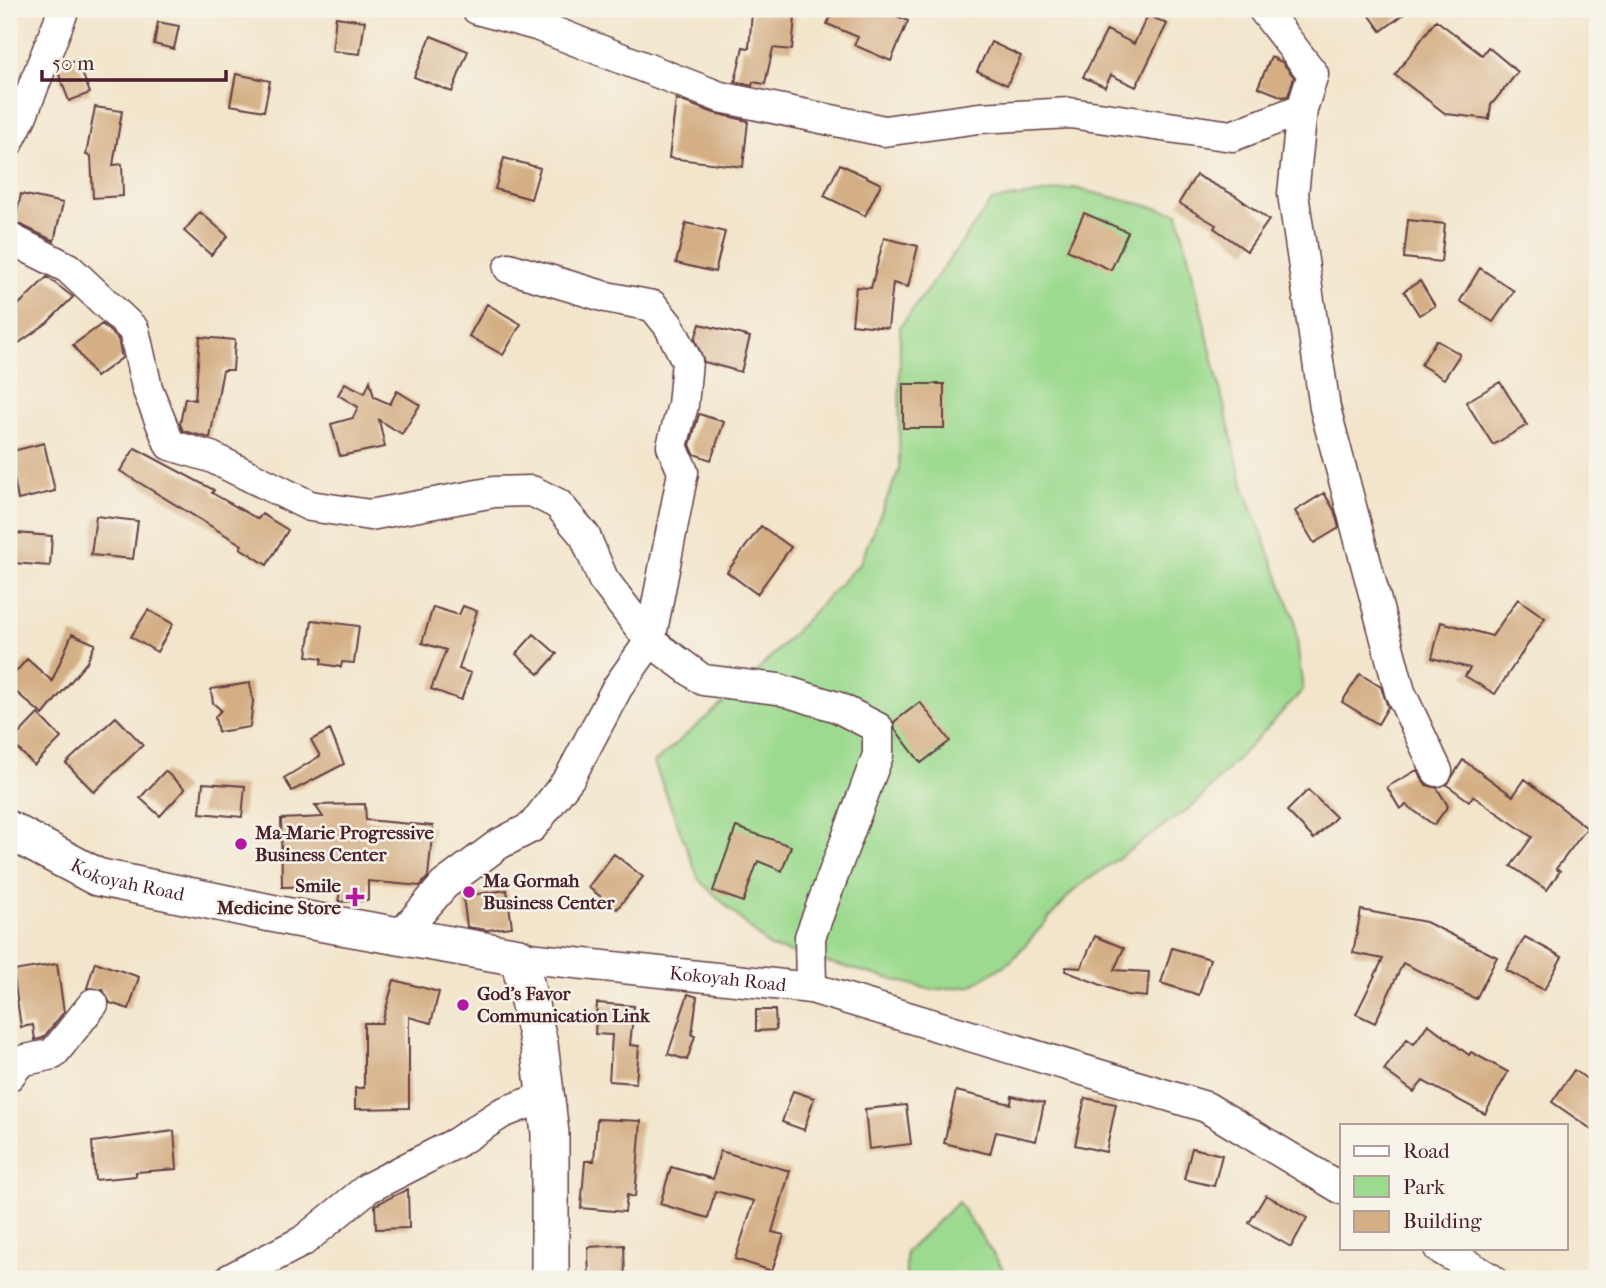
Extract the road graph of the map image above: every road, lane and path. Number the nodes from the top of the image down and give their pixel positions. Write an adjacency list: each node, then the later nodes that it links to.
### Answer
1 (64, 9): 5 (street)
2 (477, 9): 4 (street)
3 (1263, 9): 4 (street)
4 (1302, 109): 9 (street)
5 (9, 141)
6 (9, 238): 8 (street)
7 (509, 268): 8 (street)
8 (650, 641): 11 (street); 13 (street)
9 (1437, 771)
10 (9, 830): 11 (main road, Kokoyah Road)
11 (400, 936): 12 (main road, Kokoyah Road)
12 (519, 957): 13 (street, Kokoyah Road); 16 (main road)
13 (811, 988): 17 (street, Kokoyah Road)
14 (93, 1004): 15 (street)
15 (9, 1076)
16 (546, 1096): 19 (street); 20 (main road)
17 (1340, 1188)
18 (1442, 1250): 21 (street)
19 (230, 1279)
20 (550, 1279)
21 (1491, 1279)

